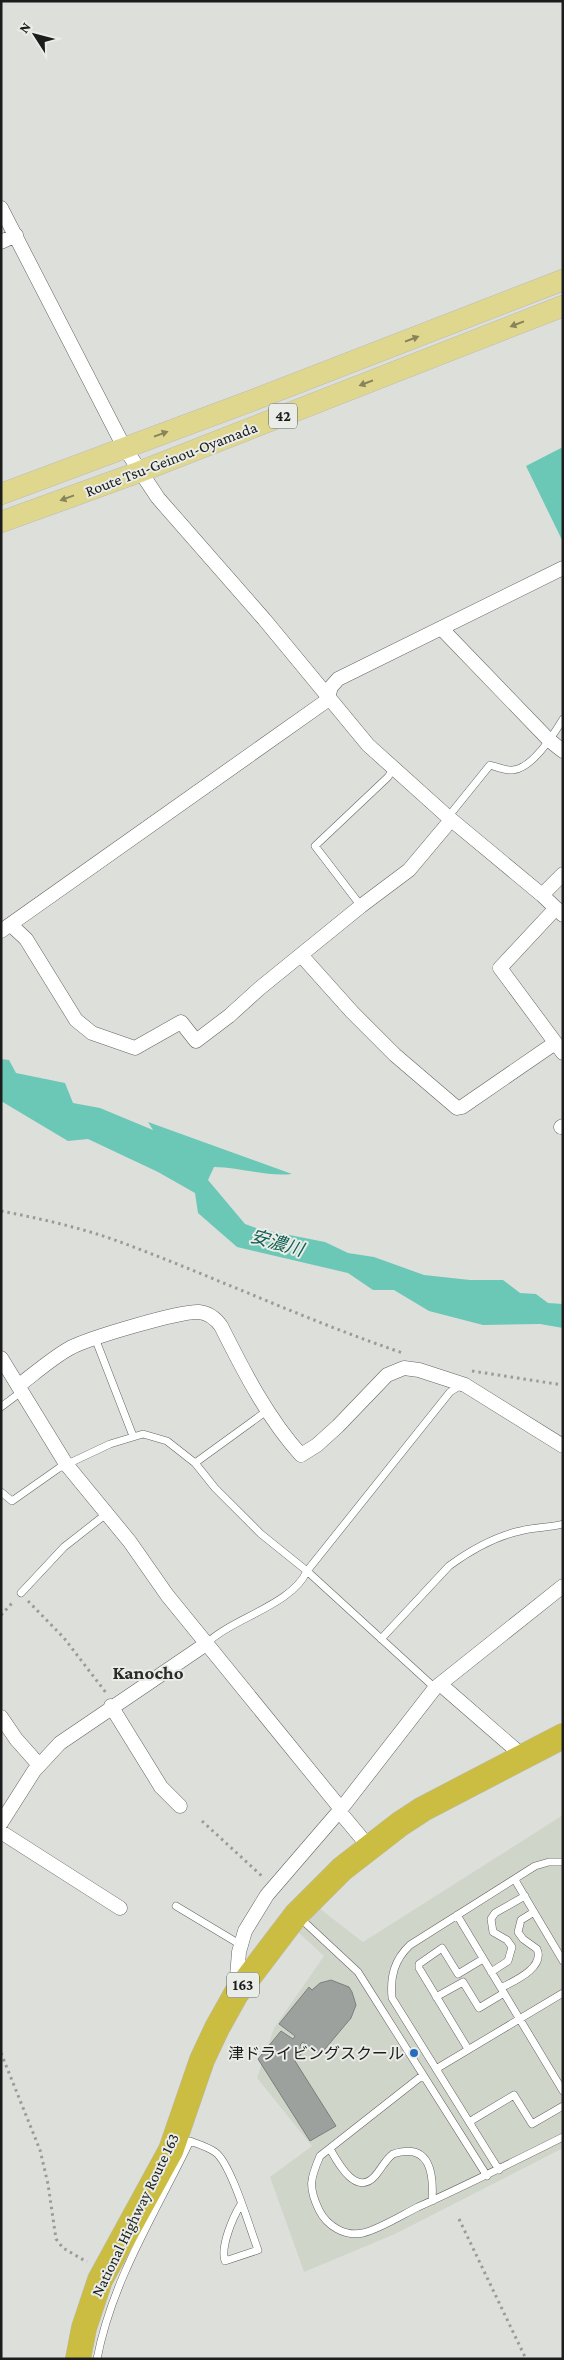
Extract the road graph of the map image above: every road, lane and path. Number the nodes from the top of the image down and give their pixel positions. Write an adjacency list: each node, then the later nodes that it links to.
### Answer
1 (1, 208): 2 (street)
2 (16, 235): 3 (street); 6 (street)
3 (1, 242)
4 (563, 280): 6 (main road, Route Tsu-Geinou-Oyamada / 42, one-way to 4)
5 (563, 306): 7 (main road, Route Tsu-Geinou-Oyamada / 42, one-way to 7)
6 (124, 447): 7 (street); 8 (main road, Route Tsu-Geinou-Oyamada / 42)
7 (139, 472): 9 (main road, Route Tsu-Geinou-Oyamada / 42, one-way to 9); 12 (street)
8 (1, 494)
9 (1, 522)
10 (563, 568): 11 (street)
11 (441, 628): 12 (street); 14 (street)
12 (329, 698): 16 (street); 22 (street)
13 (563, 719): 14 (lane)
14 (549, 740): 15 (street); 17 (lane)
15 (563, 751)
16 (393, 769): 17 (street); 20 (lane)
17 (449, 818): 19 (street); 20 (street)
18 (563, 874): 19 (street)
19 (542, 895): 21 (street)
20 (361, 906): 23 (street)
21 (559, 912): 24 (street)
22 (6, 928): 23 (street)
23 (301, 955): 24 (street)
24 (559, 1048)
25 (1, 1211): 27 (path)
26 (95, 1338): 32 (street); 34 (street); 35 (lane)
27 (407, 1354)
28 (1, 1358): 32 (street)
29 (463, 1369): 31 (path)
30 (462, 1385): 34 (street); 36 (street); 42 (lane)
31 (563, 1385)
32 (19, 1389): 33 (lane); 37 (street)
33 (1, 1407)
34 (268, 1409): 38 (lane)
35 (133, 1436): 37 (lane); 38 (lane)
36 (563, 1446)
37 (66, 1464): 39 (lane); 40 (street)
38 (195, 1464): 42 (lane)
39 (1, 1492)
40 (108, 1515): 44 (lane); 47 (street)
41 (563, 1524): 46 (lane)
42 (307, 1571): 46 (lane); 47 (lane)
43 (563, 1586): 48 (street)
44 (20, 1593): 45 (path); 49 (path)
45 (1, 1615)
46 (381, 1638): 48 (lane)
47 (206, 1644): 49 (street); 55 (street)
48 (438, 1686): 52 (street); 55 (street)
49 (113, 1705): 53 (street); 54 (street)
50 (1, 1717): 53 (street)
51 (563, 1736): 52 (highway, National Highway Route 163 / 163)
52 (524, 1757): 59 (highway, National Highway Route 163 / 163)
53 (39, 1765): 57 (street)
54 (180, 1806)
55 (340, 1810): 59 (street); 62 (street)
56 (202, 1821): 62 (path)
57 (1, 1823)
58 (1, 1832): 65 (street)
59 (368, 1847): 67 (highway, National Highway Route 163 / 163)
60 (563, 1862): 61 (lane)
61 (515, 1880): 63 (lane); 68 (lane)
62 (274, 1887): 69 (street)
63 (524, 1896): 66 (lane); 72 (lane)
64 (176, 1906): 69 (lane)
65 (120, 1908)
66 (534, 1912): 71 (lane); 73 (lane)
67 (296, 1915): 75 (highway, National Highway Route 163 / 163); 81 (lane)
68 (458, 1915): 70 (lane); 80 (lane)
69 (241, 1945): 75 (street)
70 (483, 1959): 72 (lane); 76 (lane)
71 (563, 1961)
72 (491, 1972): 73 (lane)
73 (503, 1991): 76 (lane); 77 (lane)
74 (563, 1993): 77 (lane)
75 (236, 1994): 93 (highway, National Highway Route 163 / 163)
76 (436, 1997): 78 (lane)
77 (520, 2019): 78 (lane); 82 (lane)
78 (468, 2050): 80 (lane)
79 (1, 2053): 92 (path)
80 (436, 2069): 84 (lane)
81 (423, 2075): 86 (lane); 88 (lane)
82 (563, 2091)
83 (563, 2106): 84 (lane)
84 (469, 2122): 87 (lane)
85 (563, 2137): 87 (lane)
86 (330, 2149): 89 (lane); 89 (lane)
87 (499, 2170): 88 (lane)
88 (486, 2176): 89 (lane)
89 (432, 2201)
90 (241, 2204): 90 (lane); 94 (lane)
91 (460, 2219): 95 (path)
92 (87, 2262)
93 (78, 2359)
94 (97, 2359)
95 (526, 2359)

